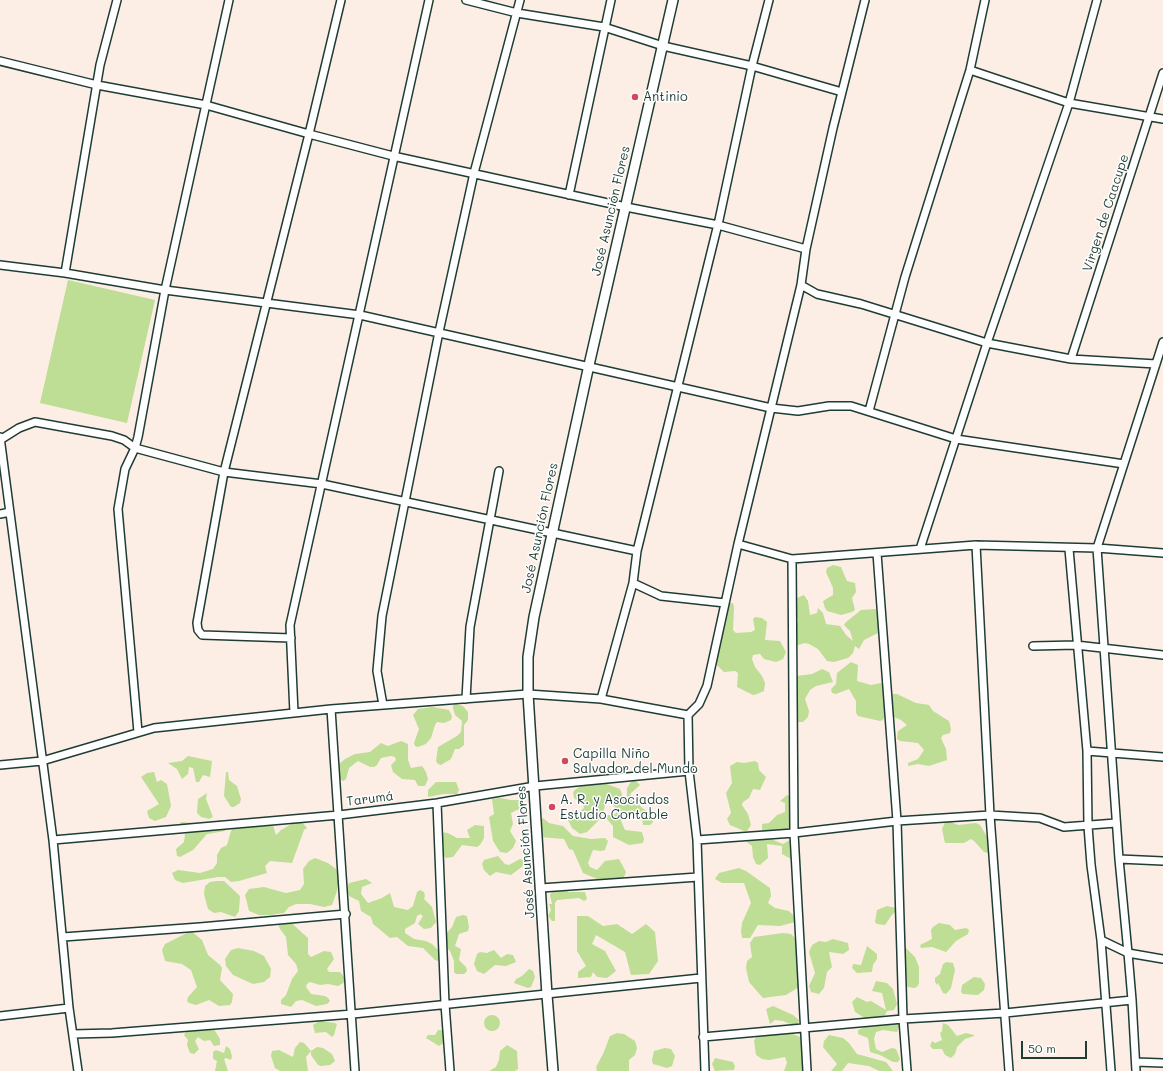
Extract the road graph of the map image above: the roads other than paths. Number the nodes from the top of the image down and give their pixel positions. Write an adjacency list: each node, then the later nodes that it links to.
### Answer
1 (117, 0): 20 (street)
2 (230, 0): 23 (street)
3 (341, 0): 26 (street)
4 (429, 0): 27 (street)
5 (466, 0): 13 (street)
6 (520, 0): 13 (street)
7 (611, 0): 14 (street)
8 (673, 0): 15 (street, José Asunción Flores)
9 (769, 0): 17 (street)
10 (865, 0): 21 (street)
11 (986, 0): 18 (street)
12 (1097, 0): 22 (street)
13 (517, 13): 14 (street); 28 (street)
14 (604, 27): 15 (street); 29 (street)
15 (662, 46): 17 (street); 30 (street, José Asunción Flores)
16 (0, 61): 20 (street)
17 (752, 66): 21 (street); 31 (street)
18 (970, 70): 22 (street); 38 (street)
19 (1163, 73): 24 (street, Virgen de Caacupe)
20 (97, 85): 23 (street); 34 (street)
21 (842, 92): 32 (street)
22 (1069, 103): 24 (street); 42 (street)
23 (206, 105): 26 (street); 36 (street)
24 (1149, 118): 25 (street); 43 (street, Virgen de Caacupe)
25 (1163, 119)
26 (309, 134): 27 (street); 37 (street)
27 (393, 156): 28 (street); 39 (street)
28 (474, 173): 29 (street); 40 (street)
29 (569, 195): 30 (street)
30 (626, 207): 31 (street); 45 (street, José Asunción Flores)
31 (718, 225): 32 (street); 46 (street)
32 (806, 249): 35 (street)
33 (0, 265): 34 (street)
34 (65, 273): 36 (street)
35 (801, 285): 38 (street); 47 (street)
36 (165, 290): 37 (street); 52 (street)
37 (268, 303): 39 (street); 54 (street)
38 (895, 314): 42 (street); 48 (street)
39 (360, 315): 40 (street); 56 (street)
40 (439, 332): 45 (street); 57 (street)
41 (1163, 342): 44 (street)
42 (987, 343): 43 (street); 50 (street)
43 (1071, 359): 44 (street)
44 (1156, 364): 53 (street)
45 (589, 365): 46 (street); 61 (street, José Asunción Flores)
46 (679, 386): 47 (street); 67 (street)
47 (771, 408): 48 (street); 62 (street)
48 (869, 411): 50 (street)
49 (0, 437): 51 (street)
50 (956, 439): 53 (street); 65 (street)
51 (0, 440): 52 (street); 58 (street)
52 (135, 448): 54 (street); 85 (street)
53 (1124, 464): 64 (street)
54 (224, 472): 56 (street); 73 (street)
55 (499, 472): 60 (street)
56 (322, 484): 57 (street); 73 (street)
57 (405, 502): 60 (street); 81 (street)
58 (10, 512): 59 (street); 89 (street)
59 (0, 514)
60 (488, 519): 61 (street); 79 (street)
61 (553, 533): 67 (street); 78 (street, José Asunción Flores)
62 (738, 544): 70 (street); 72 (street)
63 (976, 545): 65 (street); 66 (street); 95 (street)
64 (1097, 548): 66 (street); 68 (street); 76 (street)
65 (920, 549): 69 (street)
66 (1069, 549): 74 (street)
67 (637, 551): 71 (street)
68 (1163, 553)
69 (877, 554): 70 (street); 96 (street)
70 (792, 560): 99 (street)
71 (633, 583): 72 (street); 80 (street)
72 (725, 603): 84 (street)
73 (291, 638): 83 (street)
74 (1076, 645): 75 (street); 76 (street); 86 (street)
75 (1033, 646)
76 (1104, 648): 77 (street); 87 (street)
77 (1163, 655)
78 (528, 694): 79 (street); 80 (street); 92 (street, José Asunción Flores)
79 (466, 699): 81 (street)
80 (601, 699): 84 (street)
81 (383, 705): 82 (street)
82 (331, 709): 83 (street); 94 (street)
83 (294, 713): 85 (street)
84 (688, 715): 91 (street)
85 (138, 732): 89 (street)
86 (1087, 751): 87 (street); 98 (street)
87 (1111, 752): 88 (street); 97 (street)
88 (1163, 757)
89 (42, 761): 90 (street); 100 (street)
90 (0, 765)
91 (689, 771): 92 (street, Tarumá); 101 (street)
92 (535, 786): 93 (street, Tarumá); 105 (street, José Asunción Flores)
93 (437, 803): 94 (street, Tarumá); 115 (street)
94 (339, 815): 100 (street, Tarumá); 106 (street)
95 (990, 815): 96 (street); 98 (street); 117 (street)
96 (897, 821): 99 (street); 120 (street)
97 (1116, 823): 98 (street); 102 (street)
98 (1088, 826): 108 (street)
99 (794, 832): 101 (street); 121 (street)
100 (53, 840): 107 (street)
101 (697, 840): 104 (street)
102 (1118, 859): 103 (street); 109 (street)
103 (1163, 861)
104 (698, 877): 105 (street); 111 (street)
105 (541, 888): 112 (street, José Asunción Flores)
106 (346, 914): 107 (street); 118 (street)
107 (63, 937): 116 (street)
108 (1101, 940): 109 (street); 114 (street)
109 (1128, 953): 110 (street); 113 (street)
110 (1163, 959)
111 (701, 978): 112 (street); 123 (street)
112 (547, 995): 115 (street); 129 (street, José Asunción Flores)
113 (1132, 1000): 114 (street); 124 (street)
114 (1105, 1002): 117 (street); 134 (street)
115 (445, 1004): 118 (street); 128 (street)
116 (69, 1008): 119 (street); 122 (street)
117 (1005, 1013): 120 (street); 133 (street)
118 (353, 1014): 122 (street); 127 (street)
119 (0, 1016)
120 (903, 1019): 121 (street); 132 (street)
121 (804, 1028): 123 (street); 131 (street)
122 (73, 1034): 126 (street)
123 (703, 1037): 130 (street)
124 (1136, 1062): 125 (street); 135 (street)
125 (1163, 1063)
126 (78, 1071)
127 (355, 1071)
128 (450, 1071)
129 (553, 1071)
130 (704, 1071)
131 (807, 1071)
132 (907, 1071)
133 (1009, 1071)
134 (1111, 1071)
135 (1136, 1071)

